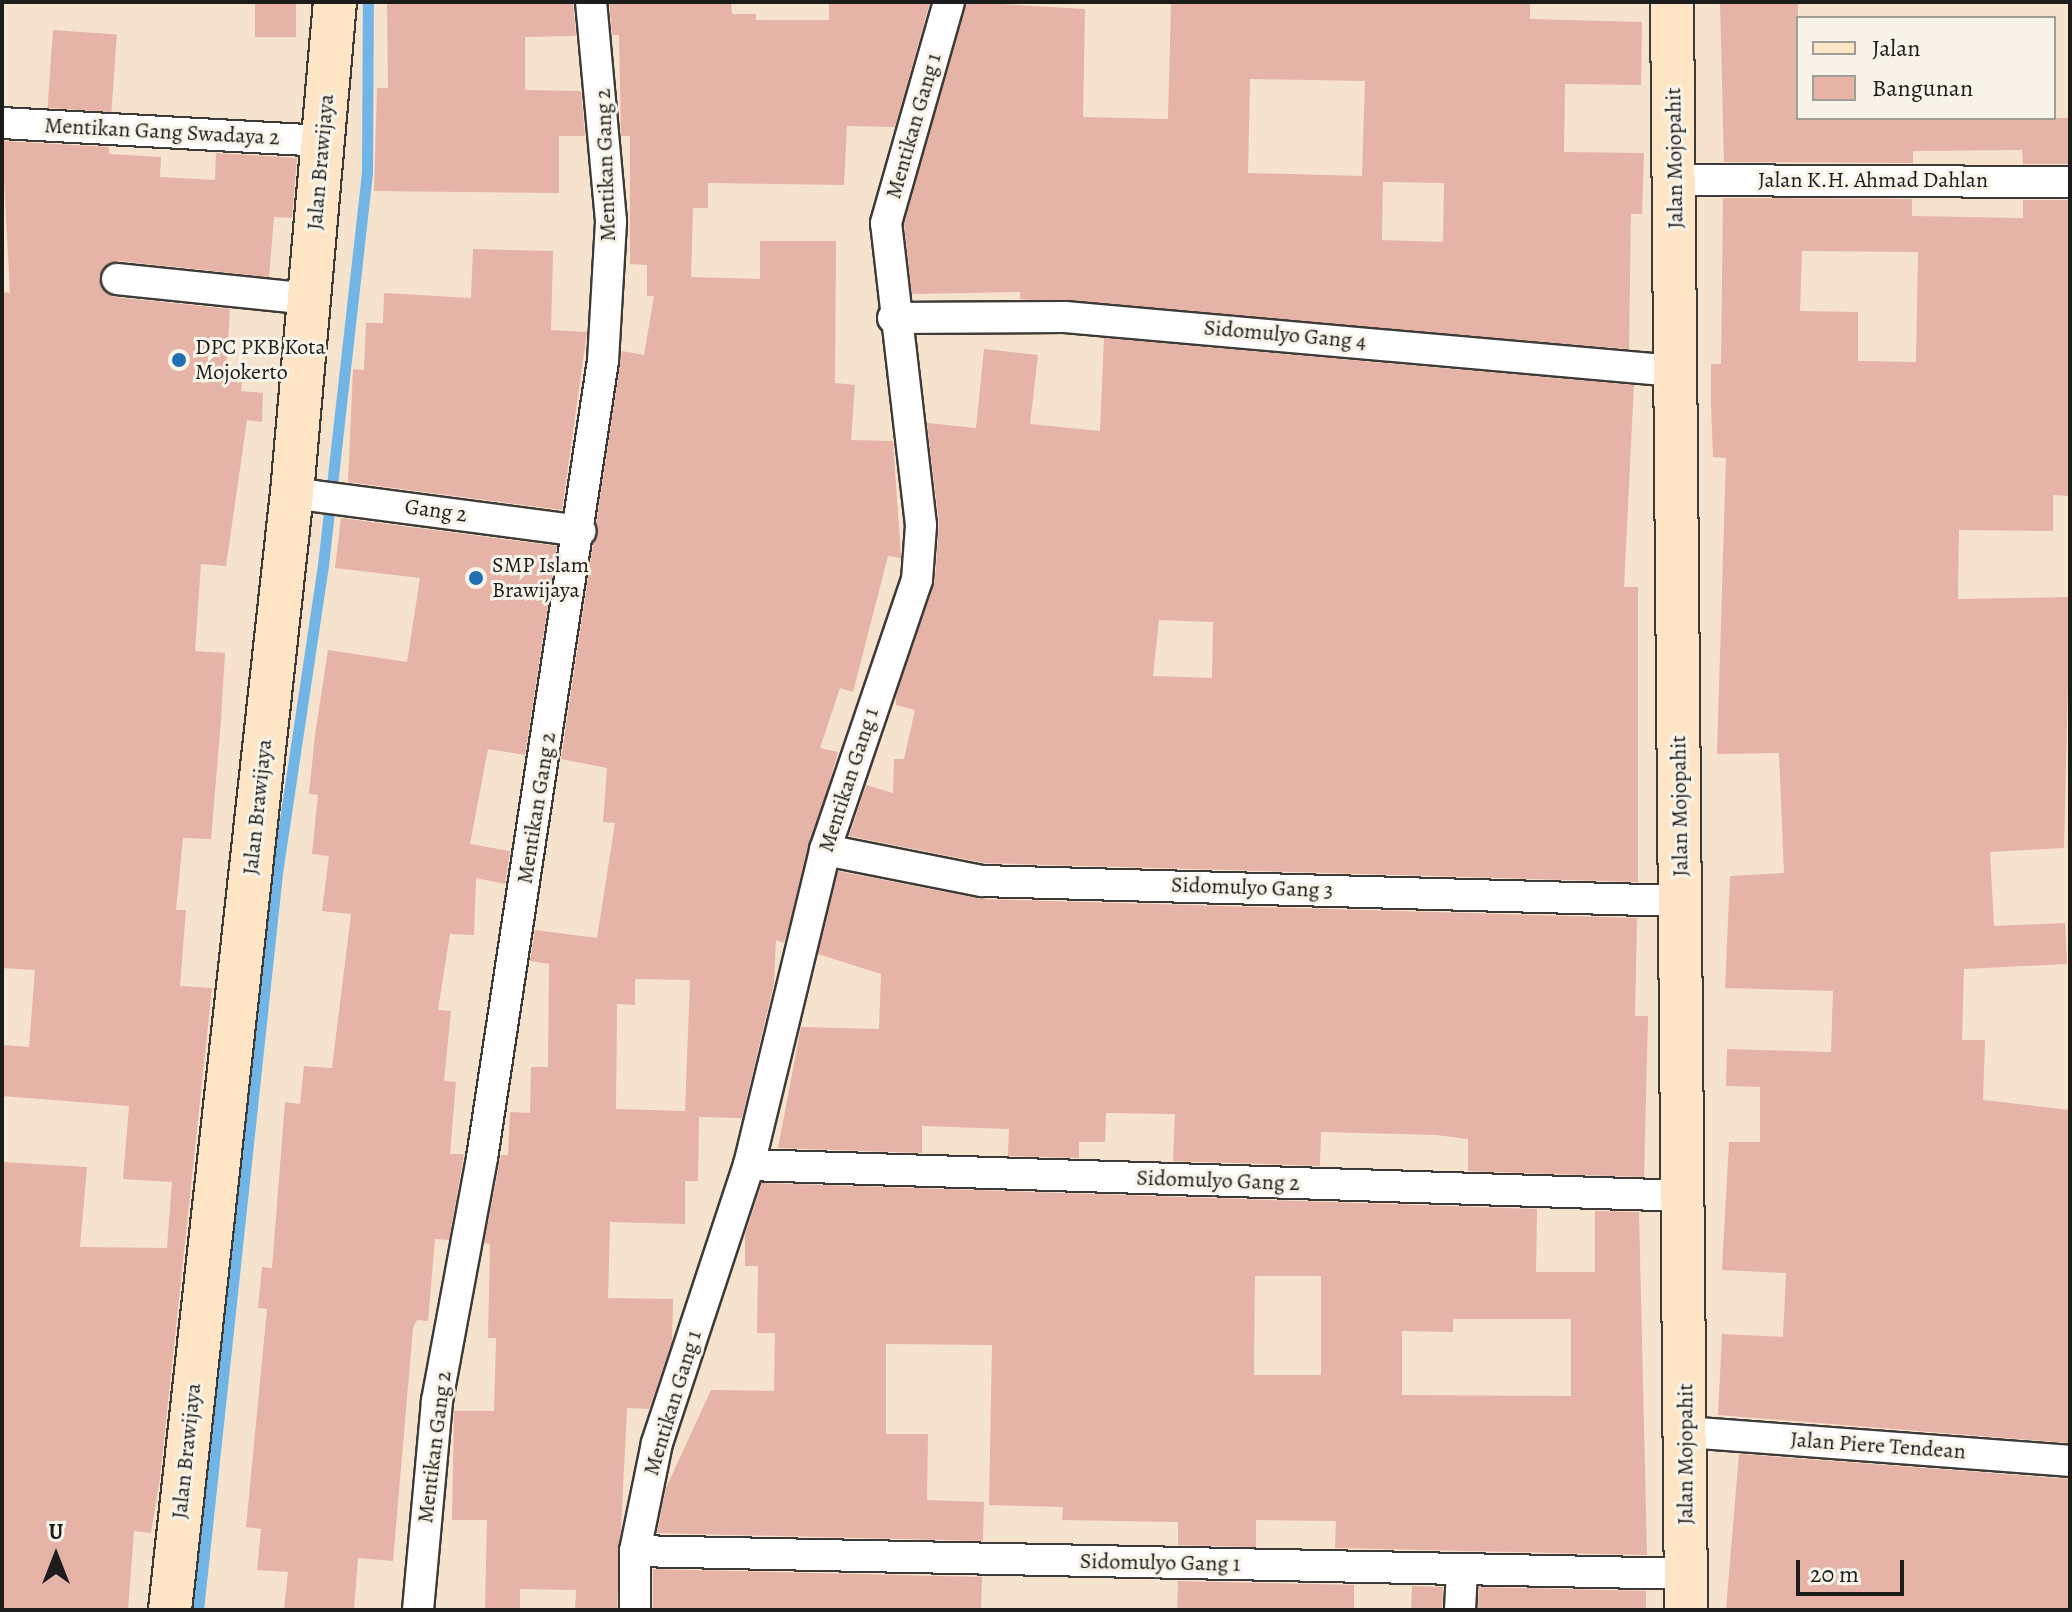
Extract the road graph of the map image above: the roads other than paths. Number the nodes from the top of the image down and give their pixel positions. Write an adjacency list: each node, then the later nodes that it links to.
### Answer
1 (335, 2): 6 (main road, Jalan Brawijaya)
2 (591, 2): 14 (street, Mentikan Gang 2)
3 (949, 2): 11 (street, Mentikan Gang 1)
4 (1672, 2): 7 (main road, Jalan Mojopahit)
5 (2, 123): 6 (street, Mentikan Gang Swadaya 2)
6 (323, 141): 10 (main road, Jalan Brawijaya)
7 (1676, 180): 8 (street, Jalan K.H. Ahmad Dahlan); 12 (main road, Jalan Mojopahit)
8 (2070, 182)
9 (117, 279): 10 (street)
10 (310, 299): 13 (main road, Jalan Brawijaya)
11 (893, 318): 12 (street, Sidomulyo Gang 4); 15 (street, Mentikan Gang 1)
12 (1675, 371): 16 (main road, Jalan Mojopahit)
13 (306, 494): 14 (street, Gang 2); 24 (main road, Jalan Brawijaya)
14 (581, 531): 25 (street, Mentikan Gang 2)
15 (825, 850): 16 (street, Sidomulyo Gang 3); 17 (street, Mentikan Gang 1)
16 (1682, 901): 18 (main road, Jalan Mojopahit)
17 (749, 1165): 18 (street, Sidomulyo Gang 2); 21 (street, Mentikan Gang 1)
18 (1686, 1196): 19 (main road, Jalan Mojopahit)
19 (1686, 1432): 20 (street, Jalan Piere Tendean); 23 (main road, Jalan Mojopahit)
20 (2070, 1461)
21 (635, 1551): 22 (street, Sidomulyo Gang 1); 26 (street, Mentikan Gang 1)
22 (1462, 1570): 23 (street, Sidomulyo Gang 1); 27 (street)
23 (1686, 1592)
24 (170, 1610)
25 (418, 1610)
26 (635, 1610)
27 (1460, 1610)

